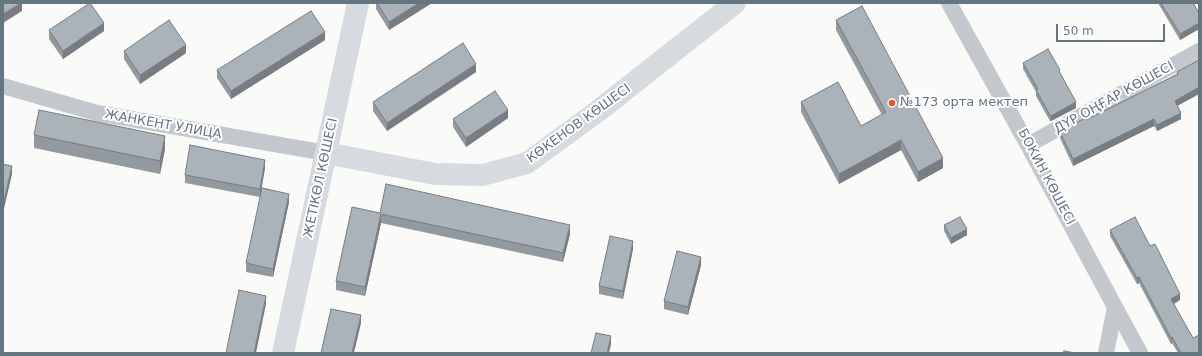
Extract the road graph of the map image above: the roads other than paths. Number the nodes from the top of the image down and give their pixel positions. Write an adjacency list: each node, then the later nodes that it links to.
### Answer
1 (358, 3): 7 (street, ЖЕТІКӨЛ КӨШЕСІ)
2 (735, 3): 7 (street, КӨКЕНОВ КӨШЕСІ)
3 (949, 3): 6 (street, БОКИН КӨШЕСІ)
4 (1199, 51): 6 (street, ДҮР ОҢҒАР КӨШЕСІ)
5 (3, 86): 7 (street, ЖАНКЕНТ УЛИЦА)
6 (1028, 144): 8 (street, БОКИН КӨШЕСІ)
7 (326, 153): 9 (street, ЖЕТІКӨЛ КӨШЕСІ)
8 (1115, 308): 10 (street); 11 (street, БОКИН КӨШЕСІ)
9 (283, 353)
10 (1106, 353)
11 (1140, 353)

